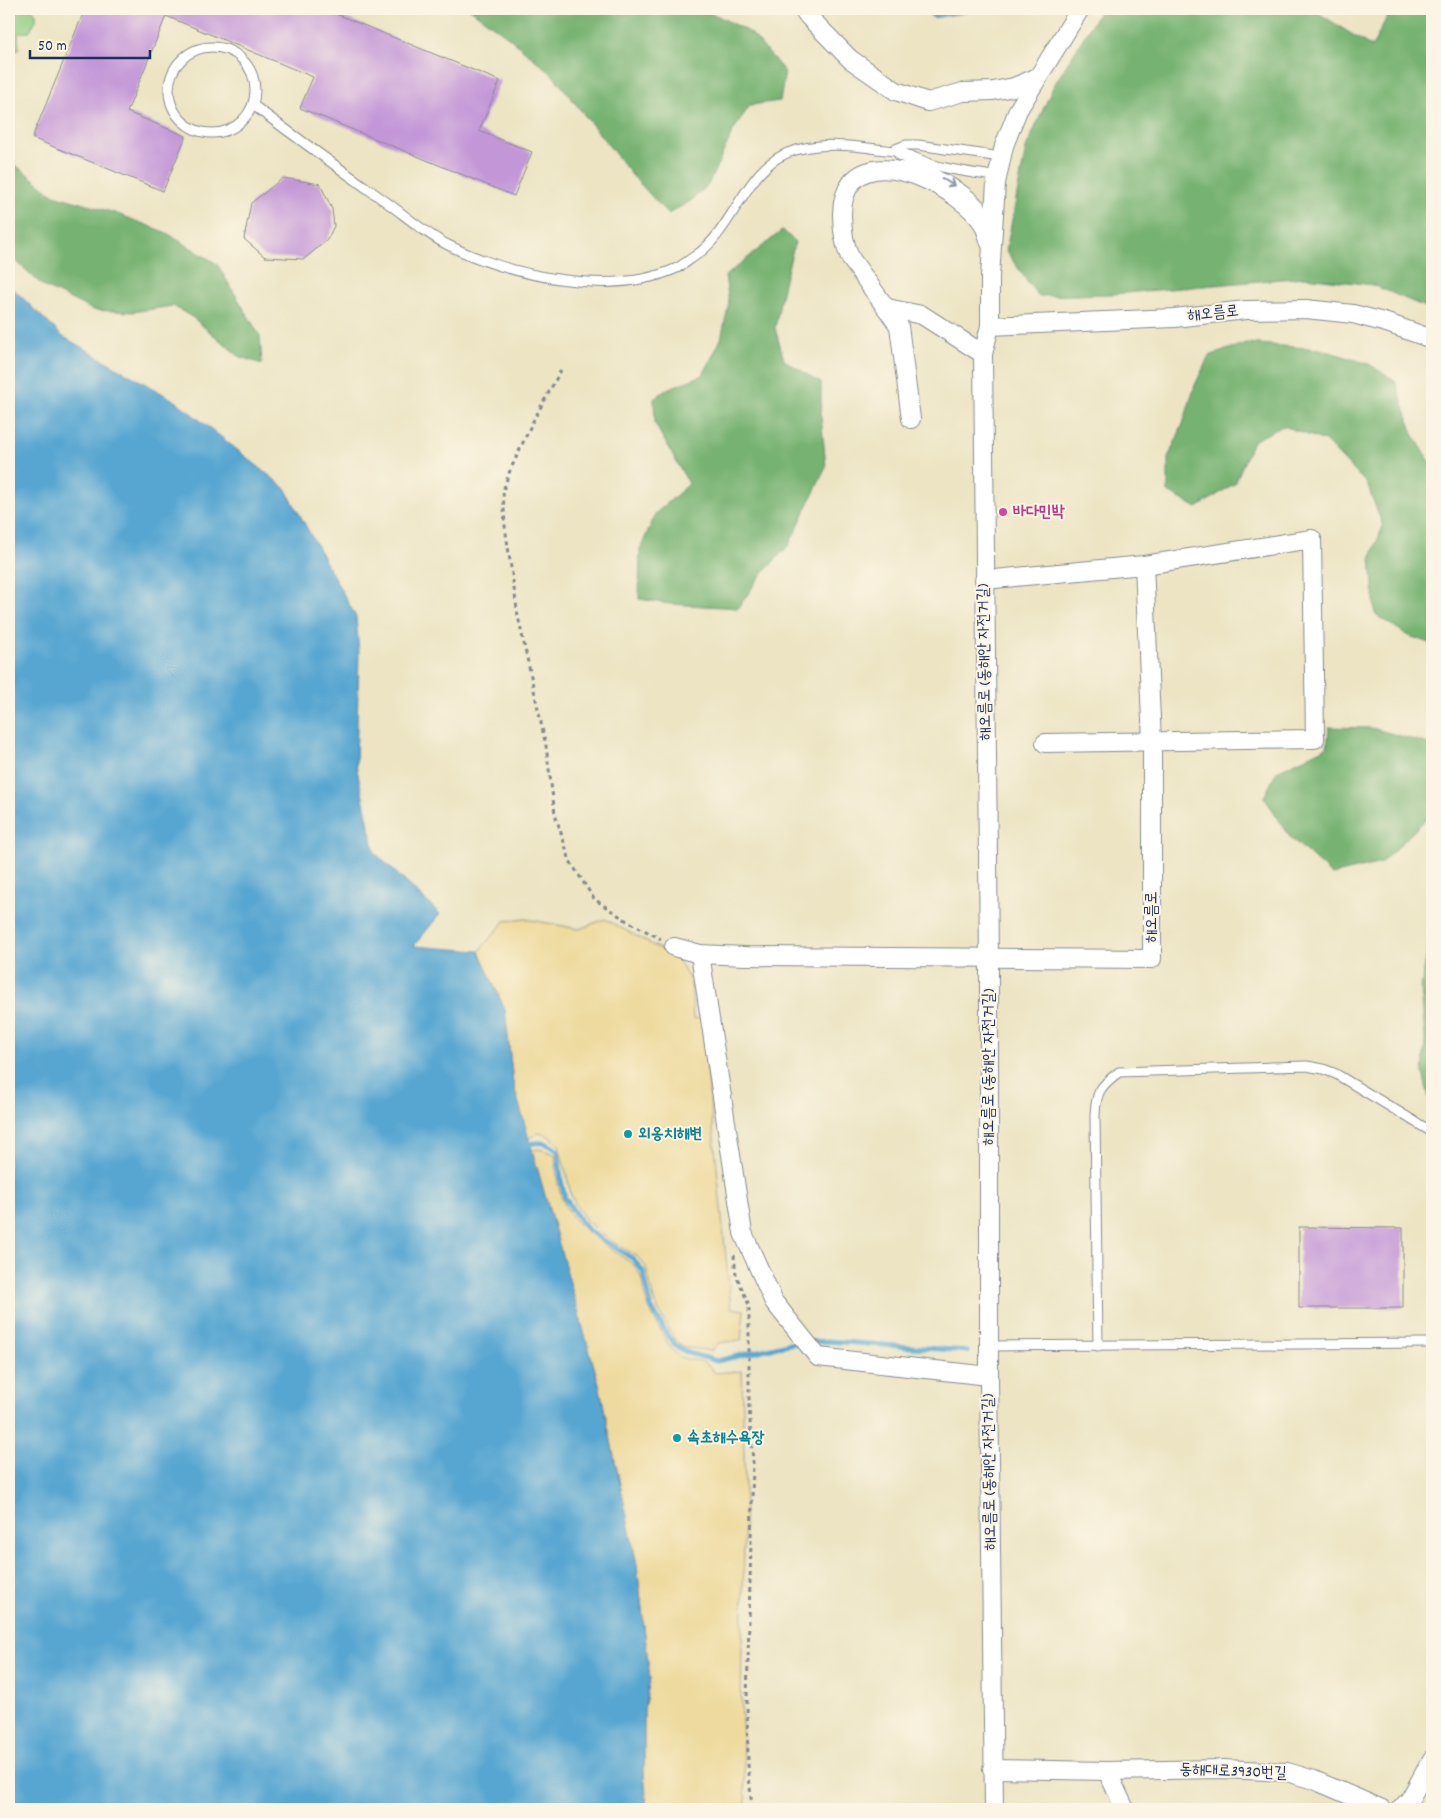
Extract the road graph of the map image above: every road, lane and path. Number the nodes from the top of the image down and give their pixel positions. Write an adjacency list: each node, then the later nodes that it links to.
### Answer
1 (450, 9): 2 (path)
2 (457, 9)
3 (803, 9): 5 (street)
4 (1080, 9): 5 (street, 해오름로 (동해안 자전거길))
5 (1038, 77): 8 (street, 해오름로 (동해안 자전거길))
6 (253, 105): 6 (lane); 7 (lane)
7 (890, 151): 8 (lane); 9 (lane); 10 (lane, one-way to 10)
8 (1002, 157): 9 (street, 해오름로 (동해안 자전거길))
9 (998, 177): 10 (street, 해오름로 (동해안 자전거길))
10 (992, 240): 11 (street); 12 (street, 해오름로 (동해안 자전거길))
11 (887, 308): 14 (street); 16 (street)
12 (990, 326): 13 (street, 해오름로); 14 (street, 해오름로 (동해안 자전거길))
13 (1432, 339)
14 (982, 354): 18 (street, 해오름로 (동해안 자전거길))
15 (561, 370): 21 (path)
16 (912, 418)
17 (1144, 565): 18 (street); 19 (street); 19 (street)
18 (984, 580): 23 (street, 해오름로 (동해안 자전거길))
19 (1152, 742): 20 (street); 23 (street, 해오름로)
20 (1044, 743)
21 (674, 947): 22 (street)
22 (700, 954): 23 (street); 29 (street)
23 (989, 959): 27 (street, 해오름로 (동해안 자전거길))
24 (1432, 1132): 28 (lane)
25 (749, 1325): 33 (path)
26 (1432, 1343): 28 (lane)
27 (989, 1346): 28 (lane); 29 (street, 해오름로 (동해안 자전거길))
28 (1098, 1346)
29 (989, 1376): 31 (street, 해오름로 (동해안 자전거길))
30 (1432, 1759): 37 (street)
31 (992, 1769): 32 (street, 동해대로3930번길); 34 (street, 해오름로 (동해안 자전거길))
32 (1107, 1771): 35 (street); 36 (street, 동해대로3930번길)
33 (752, 1809)
34 (994, 1809)
35 (1126, 1809)
36 (1382, 1809)
37 (1402, 1809)

